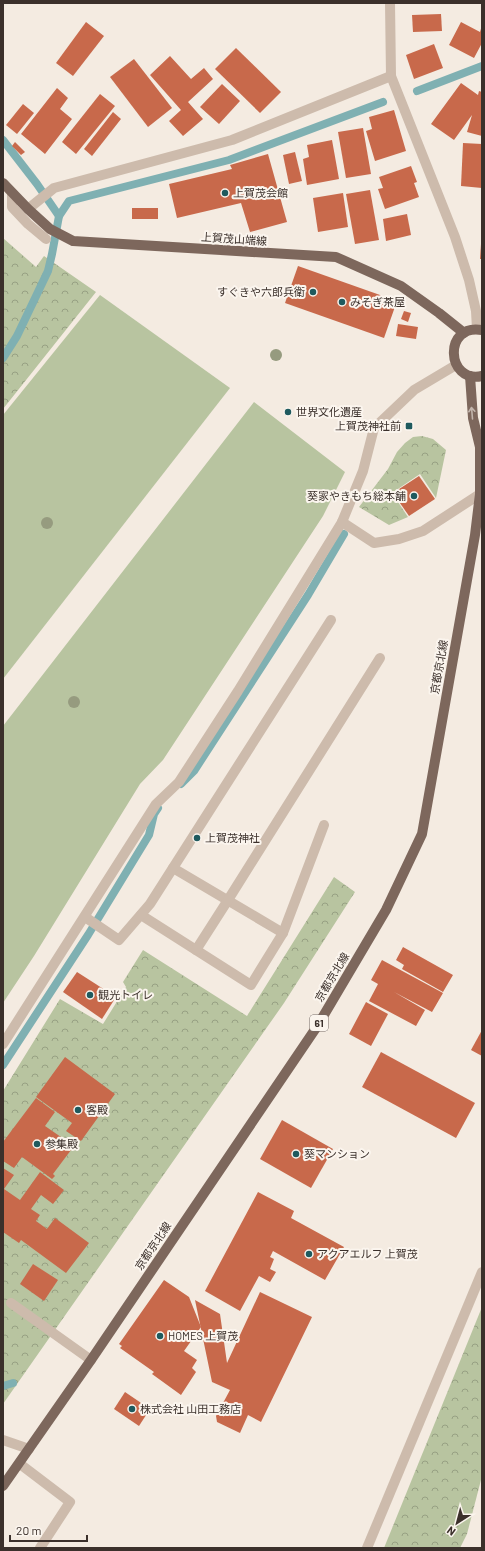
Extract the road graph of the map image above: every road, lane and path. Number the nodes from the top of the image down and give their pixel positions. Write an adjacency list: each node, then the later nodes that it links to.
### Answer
1 (390, 3): 2 (street)
2 (391, 76): 5 (street); 7 (street)
3 (3, 183): 4 (main road, 上賀茂山端線)
4 (12, 193): 5 (main road, 上賀茂山端線); 6 (street)
5 (32, 206): 8 (main road, 上賀茂山端線)
6 (46, 239)
7 (480, 329): 8 (main road)
8 (464, 333): 9 (main road)
9 (456, 365): 10 (main road); 14 (street)
10 (470, 376): 11 (main road); 12 (main road, 京都京北線 / 61, one-way to 10)
11 (482, 376)
12 (481, 444): 13 (main road, 京都京北線 / 61)
13 (480, 494): 14 (street); 27 (main road, 京都京北線 / 61)
14 (342, 522): 21 (street)
15 (331, 620): 18 (street)
16 (380, 658): 19 (street)
17 (324, 825): 22 (street)
18 (173, 868): 19 (street); 20 (street)
19 (228, 900): 22 (street); 23 (street)
20 (140, 915): 21 (street); 23 (street)
21 (85, 917): 24 (street)
22 (283, 933): 23 (street)
23 (196, 950)
24 (3, 1044)
25 (482, 1272): 33 (street)
26 (10, 1303): 27 (street)
27 (91, 1360): 29 (main road, 京都京北線 / 61)
28 (3, 1440): 29 (street)
29 (29, 1449): 30 (main road, 京都京北線 / 61)
30 (20, 1464): 31 (main road, 京都京北線 / 61); 32 (street)
31 (3, 1486)
32 (40, 1548)
33 (367, 1548)

